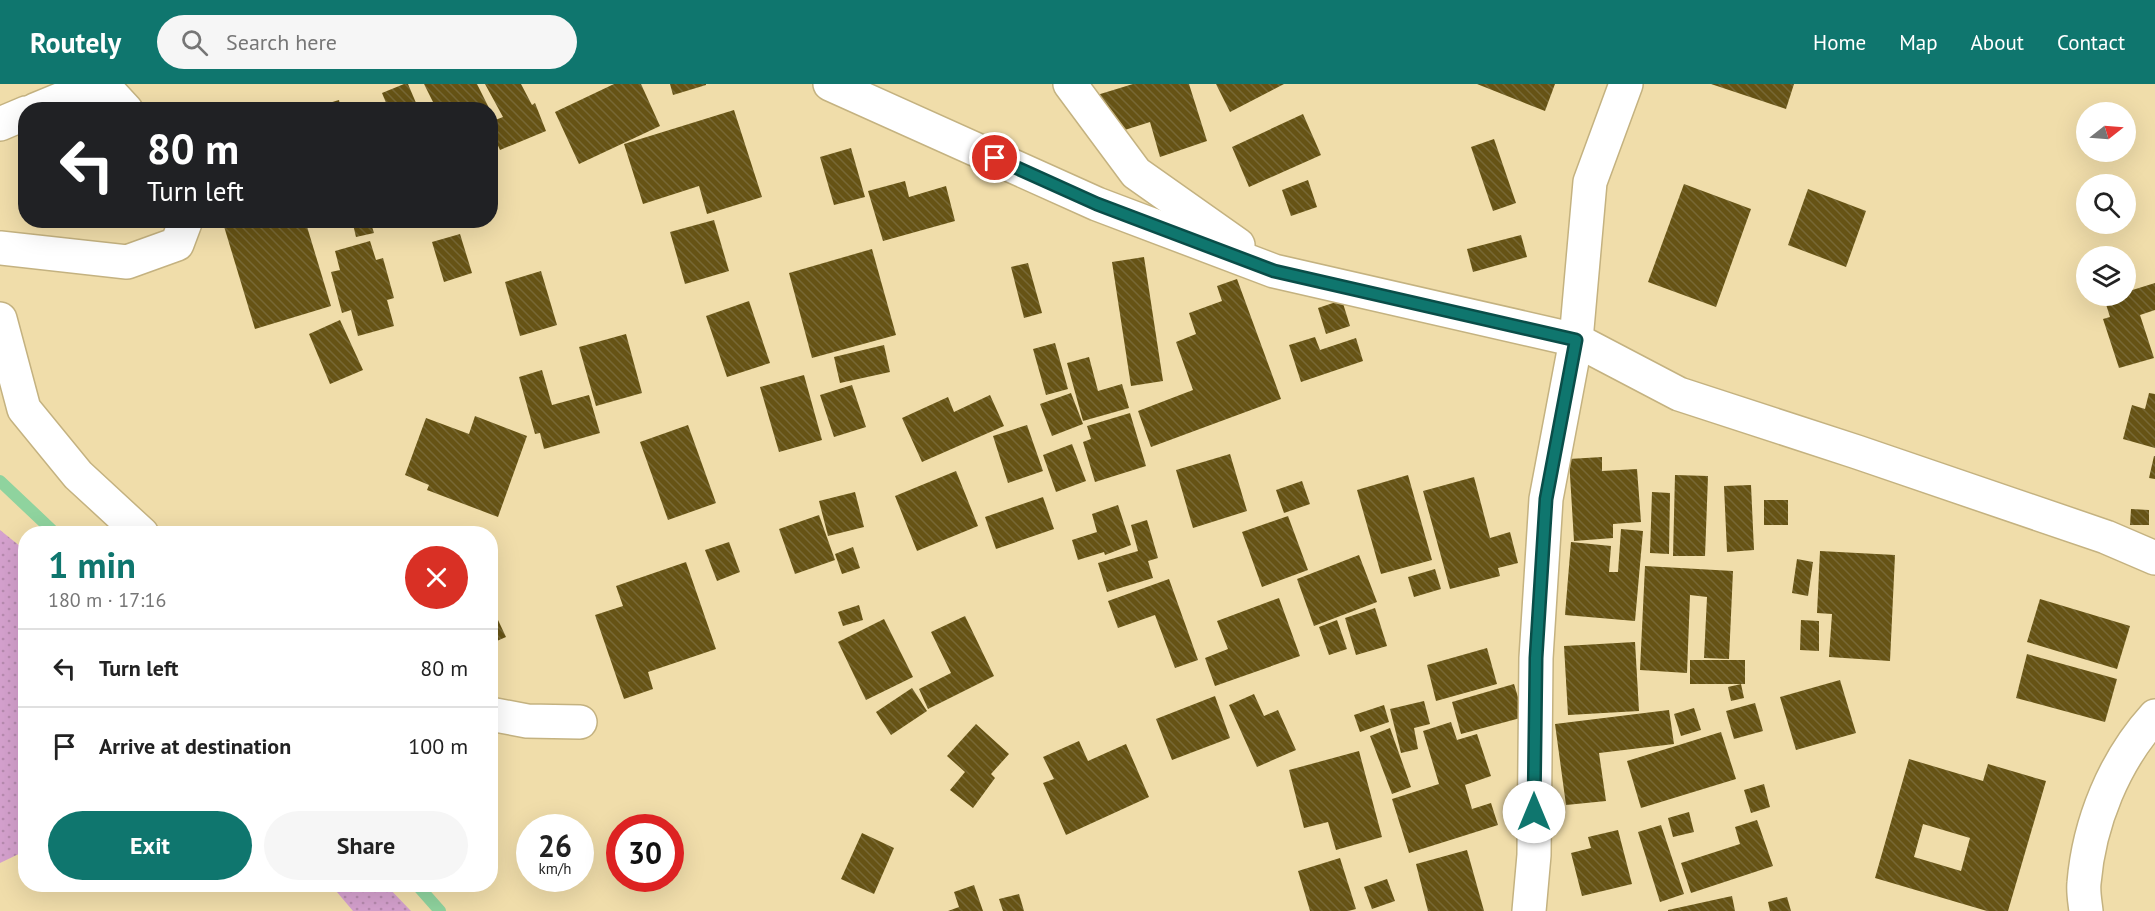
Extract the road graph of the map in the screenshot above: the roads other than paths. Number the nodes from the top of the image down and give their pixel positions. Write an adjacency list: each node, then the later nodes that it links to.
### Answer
1 (100, 84): 5 (street); 6 (street)
2 (830, 84): 11 (street)
3 (1070, 84): 11 (street)
4 (1626, 84): 13 (street)
5 (55, 102)
6 (118, 102)
7 (18, 116): 8 (street)
8 (0, 124)
9 (183, 228): 10 (street)
10 (0, 248)
11 (1274, 271): 13 (street)
12 (0, 319): 14 (street)
13 (1576, 340): 15 (street); 19 (street)
14 (133, 526)
15 (2155, 558)
16 (498, 716): 18 (street)
17 (2155, 716): 20 (street)
18 (580, 722)
19 (1530, 911)
20 (2086, 911)

